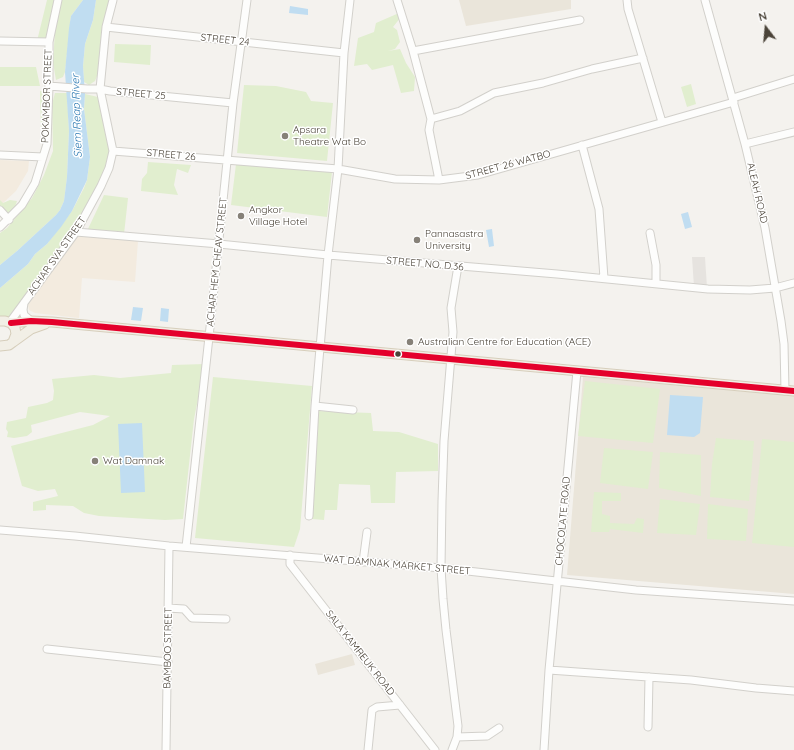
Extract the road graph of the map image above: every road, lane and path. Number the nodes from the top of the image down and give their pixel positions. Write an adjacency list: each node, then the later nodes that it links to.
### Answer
1 (58, 0): 11 (street, POKAMBOR STREET)
2 (113, 0): 9 (street, ACHAR SVA STREET)
3 (247, 0): 12 (street, ACHAR HEM CHEAV STREET)
4 (350, 0): 14 (street)
5 (397, 0): 13 (street)
6 (627, 0): 15 (street)
7 (705, 0): 19 (street, ALEAH ROAD)
8 (580, 20): 13 (street)
9 (106, 27): 12 (street, STREET 24); 18 (street, ACHAR SVA STREET)
10 (0, 41): 11 (street)
11 (49, 42): 17 (street, POKAMBOR STREET)
12 (240, 42): 14 (street, STREET 24); 20 (street, ACHAR HEM CHEAV STREET)
13 (412, 51): 21 (street)
14 (344, 53): 30 (street)
15 (643, 58): 21 (street); 22 (street)
16 (794, 79): 19 (street)
17 (49, 86): 18 (street, STREET 25); 28 (street, POKAMBOR STREET)
18 (100, 89): 20 (street, STREET 25); 26 (street, ACHAR SVA STREET)
19 (733, 100): 22 (street, STREET 26 WATBO); 24 (street, ALEAH ROAD)
20 (233, 102): 29 (street, ACHAR HEM CHEAV STREET)
21 (431, 119): 31 (street)
22 (662, 122): 25 (street, STREET 26 WATBO)
23 (794, 132): 24 (street)
24 (745, 144): 43 (street, ALEAH ROAD)
25 (582, 145): 31 (street, STREET 26 WATBO); 40 (street)
26 (113, 151): 29 (street, STREET 26); 35 (street, ACHAR SVA STREET)
27 (0, 155): 28 (street)
28 (43, 157): 33 (street, POKAMBOR STREET)
29 (228, 160): 30 (street, STREET 26 WATBO); 37 (street, ACHAR HEM CHEAV STREET)
30 (338, 169): 31 (street, STREET 26 WATBO); 38 (street)
31 (439, 180)
32 (0, 210): 33 (street)
33 (9, 220): 34 (street, POKAMBOR STREET)
34 (0, 227)
35 (76, 232): 37 (street, STREET NO. D.36); 44 (street, ACHAR SVA STREET)
36 (650, 233): 41 (street)
37 (219, 244): 38 (street, STREET NO. D.36); 49 (street, ACHAR HEM CHEAV STREET)
38 (328, 256): 39 (street, STREET NO. D.36); 52 (street)
39 (458, 266): 40 (street, STREET NO. D.36); 53 (street)
40 (604, 278): 41 (street, STREET NO. D.36)
41 (656, 283): 43 (street, STREET NO. D.36)
42 (794, 283): 43 (street, STREET NO. D.36)
43 (775, 288): 55 (street, ALEAH ROAD)
44 (26, 299): 46 (street, ACHAR SVA STREET); 47 (street)
45 (0, 321): 46 (main road)
46 (10, 322): 47 (main road); 50 (main road)
47 (31, 322): 48 (main road)
48 (52, 322): 49 (main road); 50 (main road)
49 (210, 336): 52 (main road); 62 (street, ACHAR HEM CHEAV STREET)
50 (13, 342): 51 (main road)
51 (0, 347)
52 (320, 347): 53 (main road); 56 (street)
53 (451, 359): 54 (main road); 65 (street)
54 (577, 371): 55 (main road); 66 (street, CHOCOLATE ROAD)
55 (790, 391)
56 (315, 406): 57 (street); 58 (street)
57 (353, 410)
58 (309, 516)
59 (0, 530): 61 (street, WAT DAMNAK MARKET STREET)
60 (367, 532): 64 (street)
61 (169, 546): 62 (street, WAT DAMNAK MARKET STREET); 68 (street, BAMBOO STREET)
62 (186, 547): 63 (street, WAT DAMNAK MARKET STREET)
63 (290, 555): 64 (street, WAT DAMNAK MARKET STREET); 75 (street, SALA KAMREUK ROAD)
64 (363, 562): 65 (street, WAT DAMNAK MARKET STREET)
65 (441, 568): 66 (street, WAT DAMNAK MARKET STREET); 78 (street)
66 (558, 582): 67 (street, WAT DAMNAK MARKET STREET); 72 (street, CHOCOLATE ROAD)
67 (794, 601)
68 (168, 608): 69 (street); 71 (street, BAMBOO STREET)
69 (226, 619)
70 (47, 650): 71 (street)
71 (168, 662): 79 (street, BAMBOO STREET)
72 (549, 670): 73 (street); 83 (street, CHOCOLATE ROAD)
73 (649, 677): 74 (street); 76 (street)
74 (794, 691)
75 (400, 705): 80 (street); 81 (street, SALA KAMREUK ROAD)
76 (648, 727)
77 (499, 728): 78 (street)
78 (458, 738): 82 (street)
79 (166, 750)
80 (368, 750)
81 (435, 750)
82 (452, 750)
83 (544, 750)

